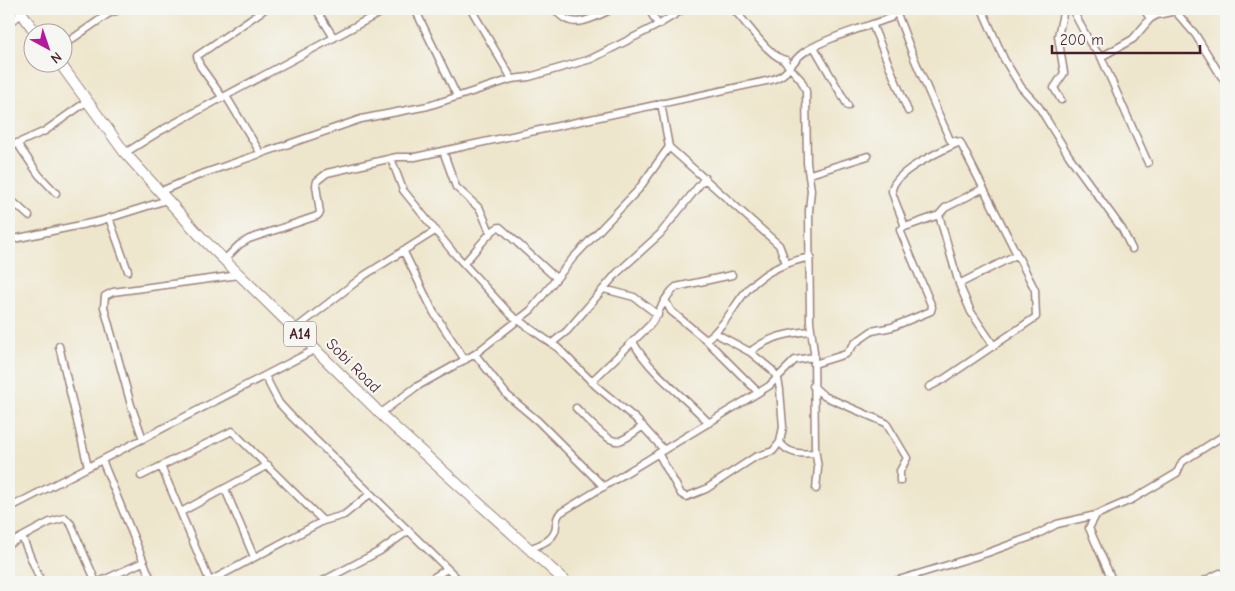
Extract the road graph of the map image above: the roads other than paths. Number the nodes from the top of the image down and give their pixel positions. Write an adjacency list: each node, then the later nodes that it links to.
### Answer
1 (121, 9): 28 (street)
2 (265, 9): 38 (street)
3 (316, 9): 27 (street)
4 (387, 9): 27 (street)
5 (415, 9): 37 (street)
6 (472, 9): 35 (street)
7 (555, 9): 8 (street)
8 (612, 9)
9 (649, 9): 26 (street)
10 (684, 9): 26 (street)
11 (733, 9): 32 (street)
12 (982, 9): 67 (street)
13 (1064, 9): 39 (street)
14 (1072, 9): 30 (street)
15 (1144, 9): 20 (street)
16 (896, 10): 19 (street); 24 (street)
17 (1175, 10): 20 (street); 22 (street); 22 (street)
18 (20, 11): 21 (highway); 23 (street)
19 (890, 18): 24 (street); 25 (street)
20 (1150, 19): 30 (street)
21 (28, 22)
22 (1187, 22): 36 (street)
23 (9, 23)
24 (901, 23): 44 (street)
25 (872, 24): 29 (street); 43 (street)
26 (658, 25): 35 (street)
27 (334, 38): 38 (street)
28 (72, 39)
29 (814, 47): 31 (street); 42 (street)
30 (1102, 57): 52 (street)
31 (795, 60): 32 (street); 33 (street)
32 (784, 61): 33 (street)
33 (790, 69): 41 (street); 53 (street)
34 (66, 72): 40 (highway, Sobi Road / A14)
35 (512, 79): 37 (street)
36 (1226, 84)
37 (457, 96): 49 (street)
38 (224, 97): 48 (street); 49 (street)
39 (1061, 100)
40 (86, 102): 45 (street); 48 (highway, Sobi Road / A14)
41 (661, 103): 46 (street); 47 (street)
42 (848, 106)
43 (908, 111)
44 (960, 142): 55 (street); 63 (street)
45 (11, 144): 57 (street)
46 (669, 147): 54 (street); 77 (street)
47 (443, 152): 51 (street); 65 (street)
48 (125, 153): 56 (highway, Sobi Road / A14)
49 (261, 154): 56 (street)
50 (868, 156): 53 (street)
51 (391, 158): 64 (street); 71 (street)
52 (1148, 163)
53 (810, 174): 70 (street)
54 (705, 178): 73 (street); 79 (street)
55 (982, 188): 60 (street); 69 (street)
56 (159, 192): 59 (highway, Sobi Road / A14)
57 (56, 193)
58 (9, 199): 61 (street)
59 (166, 200): 62 (street); 71 (highway, Sobi Road / A14)
60 (939, 215): 63 (street); 78 (street)
61 (29, 216)
62 (109, 218): 66 (street); 74 (street)
63 (905, 227): 98 (street)
64 (435, 231): 68 (street); 72 (street)
65 (490, 232): 72 (street); 77 (street)
66 (9, 240)
67 (1132, 249)
68 (403, 250): 84 (street); 97 (street)
69 (1016, 255): 78 (street); 91 (street)
70 (810, 257): 73 (street); 85 (street)
71 (224, 260): 75 (highway, Sobi Road / A14)
72 (464, 263): 83 (street)
73 (786, 264): 86 (street)
74 (128, 270)
75 (239, 275): 84 (highway, Sobi Road / A14); 110 (street)
76 (732, 275): 80 (street)
77 (556, 278): 83 (street)
78 (959, 284): 91 (street)
79 (604, 289): 82 (street); 89 (street)
80 (665, 300): 81 (street); 82 (street)
81 (668, 309): 82 (street); 87 (street)
82 (659, 313): 88 (street)
83 (518, 318): 89 (street); 96 (street)
84 (296, 329): 92 (highway, Sobi Road / A14)
85 (811, 331): 95 (street); 98 (street)
86 (714, 333): 87 (street); 95 (street)
87 (706, 340): 104 (street)
88 (634, 342): 93 (street); 94 (street)
89 (552, 343): 101 (street)
90 (59, 346): 117 (street)
91 (994, 346): 103 (street)
92 (316, 348): 99 (street); 106 (highway, Sobi Road / A14)
93 (626, 350): 94 (street); 101 (street)
94 (638, 350): 107 (street)
95 (750, 352): 100 (street)
96 (475, 354): 97 (street); 120 (street)
97 (465, 360): 106 (street)
98 (814, 360): 100 (street); 102 (street)
99 (265, 376): 110 (street); 123 (street)
100 (778, 379): 104 (street); 111 (street)
101 (591, 382): 108 (street)
102 (813, 386): 113 (street); 119 (street)
103 (929, 387)
104 (758, 392): 107 (street)
105 (576, 408): 108 (street)
106 (381, 413): 131 (highway, Sobi Road / A14)
107 (709, 423): 112 (street)
108 (643, 426): 112 (street)
109 (1226, 434): 126 (street)
110 (143, 439): 114 (street)
111 (780, 442): 112 (street); 113 (street)
112 (661, 452): 120 (street)
113 (816, 453): 121 (street)
114 (102, 460): 117 (street); 133 (street)
115 (161, 466): 116 (street); 118 (street); 125 (street)
116 (268, 466): 122 (street); 127 (street)
117 (88, 467): 124 (street)
118 (141, 476)
119 (900, 481)
120 (604, 487): 131 (street)
121 (816, 489)
122 (225, 490): 125 (street); 132 (street)
123 (370, 494): 127 (street); 128 (street)
124 (9, 508)
125 (181, 512): 141 (street)
126 (1096, 515): 146 (street); 147 (street)
127 (323, 521): 132 (street)
128 (408, 531): 134 (street); 142 (street)
129 (22, 537): 130 (street); 138 (street); 139 (street)
130 (9, 544)
131 (529, 549): 145 (highway, Sobi Road / A14)
132 (254, 557): 141 (street)
133 (143, 562): 139 (street); 140 (street)
134 (448, 569): 143 (street); 144 (street)
135 (1226, 569): 136 (street)
136 (1220, 572): 137 (street); 148 (street)
137 (1226, 577)
138 (42, 582)
139 (98, 582)
140 (152, 582)
141 (210, 582)
142 (321, 582)
143 (426, 582)
144 (461, 582)
145 (566, 582)
146 (892, 582)
147 (1113, 582)
148 (1202, 582)

